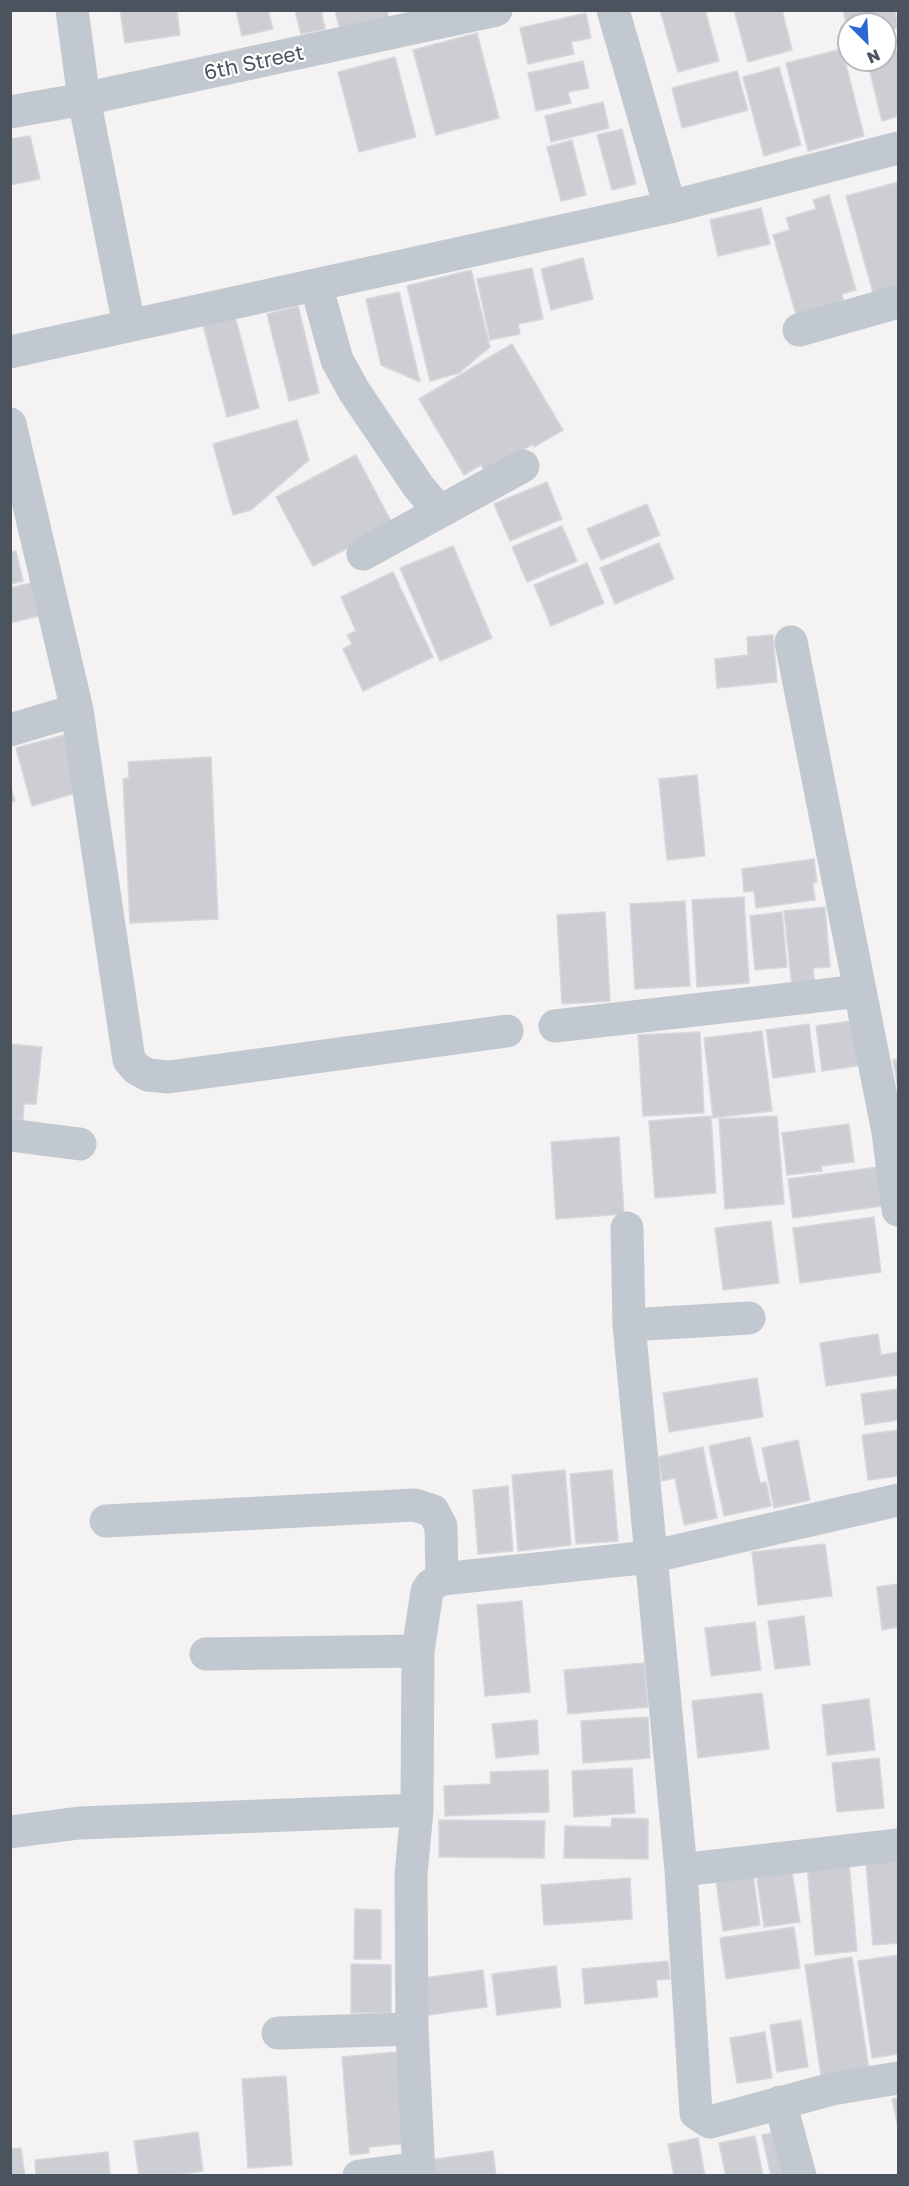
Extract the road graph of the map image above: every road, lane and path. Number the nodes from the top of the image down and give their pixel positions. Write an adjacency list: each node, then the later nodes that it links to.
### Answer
1 (72, 10): 4 (street)
2 (496, 10): 4 (street, 6th Street)
3 (613, 10): 7 (street)
4 (84, 99): 5 (street, 6th Street); 10 (street)
5 (10, 112)
6 (898, 148): 7 (street)
7 (670, 207): 8 (street)
8 (316, 285): 10 (street); 15 (street)
9 (898, 302): 11 (street)
10 (129, 325): 12 (street)
11 (799, 330)
12 (10, 352)
13 (10, 424): 18 (street)
14 (523, 466): 15 (street)
15 (439, 511): 16 (street)
16 (363, 554)
17 (791, 642): 20 (street)
18 (77, 710): 19 (street); 22 (street)
19 (10, 730)
20 (861, 991): 21 (street); 25 (street)
21 (555, 1026)
22 (507, 1031)
23 (10, 1135): 24 (street)
24 (80, 1144)
25 (898, 1210)
26 (627, 1228): 28 (street)
27 (749, 1318): 28 (street)
28 (628, 1325): 31 (street)
29 (898, 1500): 31 (street)
30 (106, 1521): 32 (street)
31 (650, 1557): 32 (street); 38 (street)
32 (442, 1579): 33 (street)
33 (418, 1652): 34 (street); 35 (street)
34 (206, 1654)
35 (417, 1810): 36 (street); 39 (street)
36 (10, 1832)
37 (898, 1845): 38 (street)
38 (681, 1870): 42 (street)
39 (412, 2029): 40 (street); 43 (street)
40 (278, 2034)
41 (898, 2078): 42 (street)
42 (780, 2102): 45 (street)
43 (419, 2172): 44 (street)
44 (359, 2175)
45 (800, 2175)

